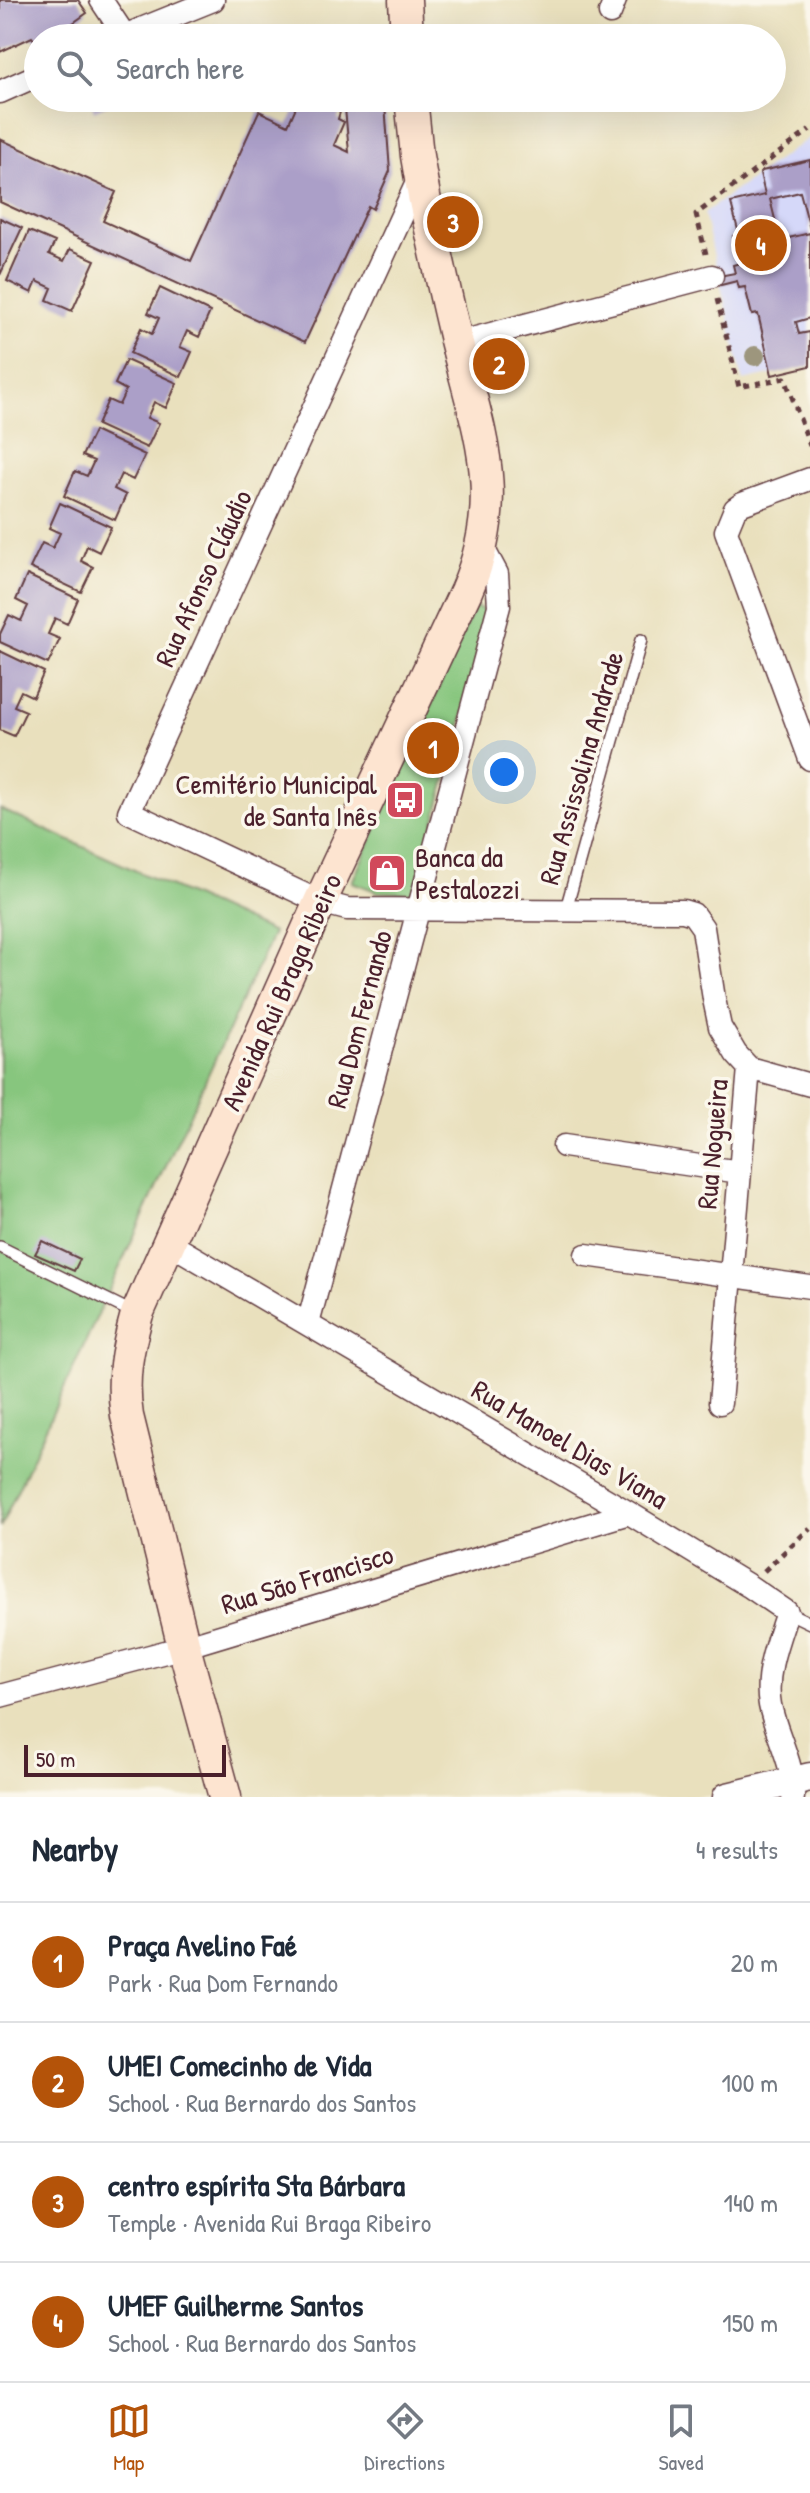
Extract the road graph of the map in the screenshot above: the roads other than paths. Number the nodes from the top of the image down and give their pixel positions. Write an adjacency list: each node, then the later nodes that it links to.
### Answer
1 (101, 0): 4 (street)
2 (213, 0): 5 (street)
3 (405, 0): 6 (main road)
4 (115, 24)
5 (154, 24)
6 (406, 24)
7 (24, 81): 8 (street)
8 (0, 92)
9 (413, 112): 10 (main road, Avenida Rui Braga Ribeiro)
10 (420, 176): 12 (main road, Avenida Rui Braga Ribeiro); 17 (street, Rua Afonso Cláudio)
11 (712, 276): 12 (street)
12 (457, 343): 14 (main road, Avenida Rui Braga Ribeiro)
13 (810, 479): 16 (street)
14 (482, 546): 17 (main road, Avenida Rui Braga Ribeiro); 19 (street, Rua Dom Fernando)
15 (641, 640): 18 (lane, Rua Assissolina Andrade)
16 (810, 759)
17 (320, 902): 19 (street); 24 (main road, Avenida Rui Braga Ribeiro)
18 (566, 909): 19 (street); 20 (street, Rua Nogueira)
19 (419, 911): 30 (street, Rua Dom Fernando)
20 (749, 1068): 21 (street); 23 (street, Rua Nogueira)
21 (810, 1085)
22 (564, 1146): 23 (street)
23 (740, 1172): 27 (street, Rua Nogueira)
24 (169, 1243): 29 (main road, Avenida Rui Braga Ribeiro); 30 (street, Rua Manoel Dias Viana)
25 (0, 1247): 29 (lane)
26 (586, 1255): 27 (street)
27 (731, 1275): 28 (street); 31 (street, Rua Nogueira)
28 (810, 1287)
29 (137, 1314): 35 (main road, Avenida Rui Braga Ribeiro)
30 (308, 1324): 32 (street, Rua Manoel Dias Viana)
31 (720, 1403)
32 (629, 1513): 33 (street, Rua Manoel Dias Viana); 35 (street, Rua São Francisco)
33 (787, 1612): 34 (lane); 37 (street)
34 (810, 1623)
35 (184, 1647): 36 (street, Rua São Francisco); 38 (main road, Avenida Rui Braga Ribeiro)
36 (0, 1696)
37 (799, 1785): 39 (street)
38 (225, 1797)
39 (727, 1797)

